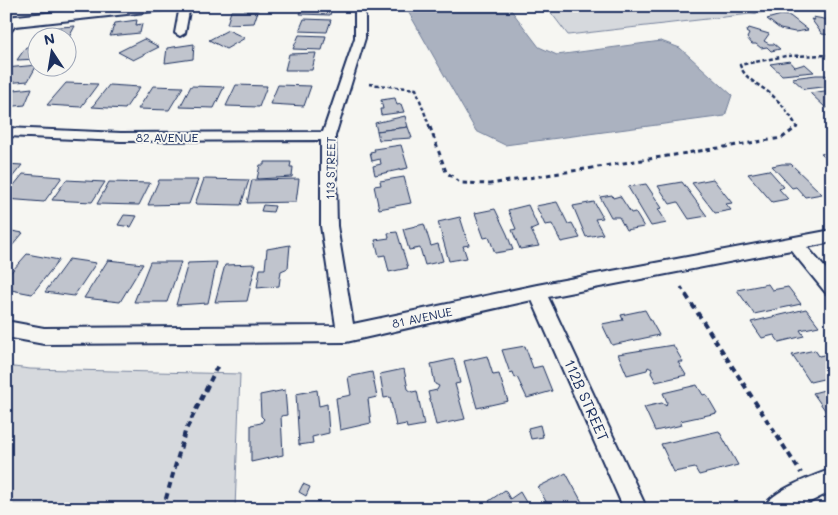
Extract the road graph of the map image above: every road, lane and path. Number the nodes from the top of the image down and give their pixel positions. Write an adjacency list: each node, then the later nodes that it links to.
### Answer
1 (164, 6): 4 (street)
2 (184, 6): 5 (street)
3 (360, 6): 9 (street, 113 STREET)
4 (9, 25)
5 (180, 33)
6 (832, 55): 7 (path)
7 (369, 84)
8 (6, 132): 9 (street, 82 AVENUE)
9 (328, 136): 16 (street, 113 STREET)
10 (832, 236): 11 (street, 81 AVENUE)
11 (794, 243): 13 (street); 14 (street, 81 AVENUE)
12 (681, 287): 19 (path)
13 (832, 288)
14 (537, 292): 16 (street, 81 AVENUE); 21 (street, 112B STREET)
15 (6, 329): 16 (street, 81 AVENUE)
16 (346, 334)
17 (218, 365): 20 (path)
18 (832, 480): 19 (street)
19 (811, 488): 22 (street)
20 (163, 509)
21 (636, 509)
22 (774, 509)

